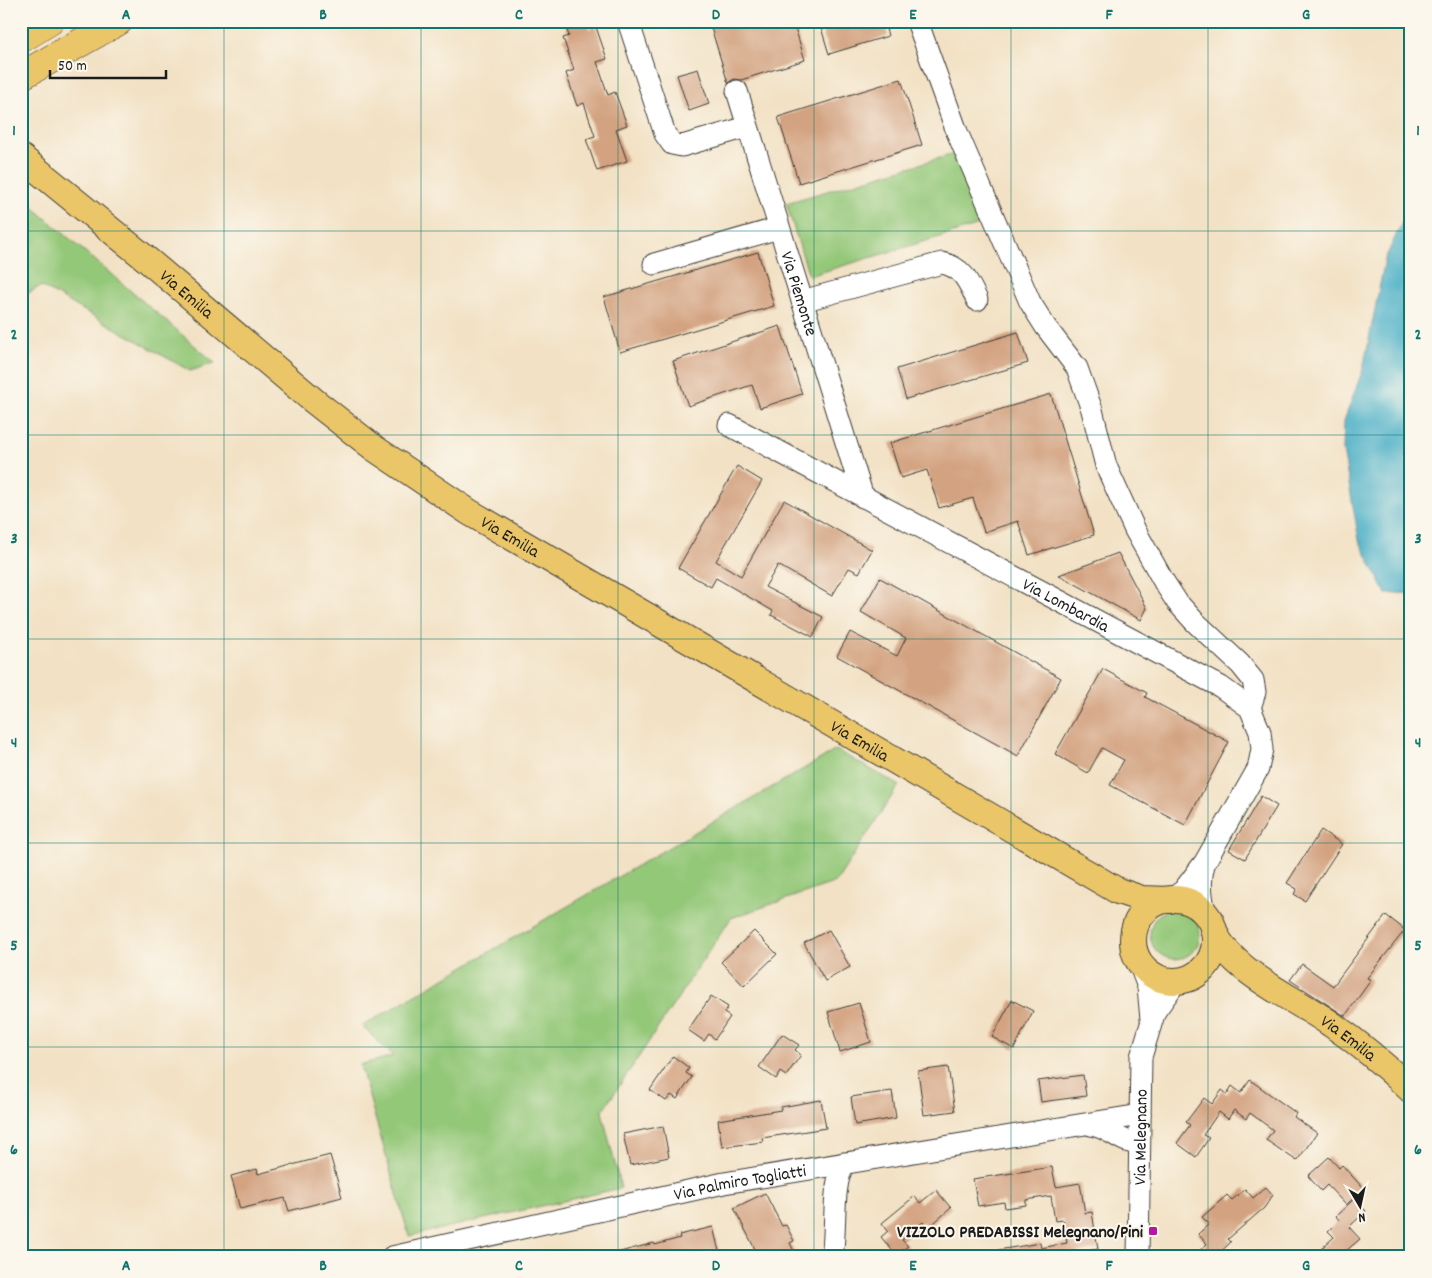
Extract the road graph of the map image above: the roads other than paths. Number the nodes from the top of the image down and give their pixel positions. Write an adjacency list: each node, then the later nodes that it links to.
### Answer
1 (50, 21): 5 (highway)
2 (119, 21): 6 (highway)
3 (628, 21): 8 (street)
4 (917, 21): 16 (street)
5 (21, 39)
6 (21, 76)
7 (736, 92): 8 (street, Via Piemonte)
8 (747, 126): 10 (street, Via Piemonte)
9 (21, 157): 17 (main road, Via Emilia)
10 (779, 228): 11 (street); 13 (street, Via Piemonte)
11 (654, 264)
12 (977, 300): 13 (street)
13 (802, 302): 15 (street, Via Piemonte)
14 (729, 425): 15 (street, Via Lombardia)
15 (863, 497): 16 (street, Via Lombardia)
16 (1250, 708): 18 (street)
17 (1046, 850): 19 (main road, Via Emilia); 21 (main road, Via Emilia)
18 (1205, 862): 19 (street); 20 (street)
19 (1170, 900): 20 (main road); 21 (main road)
20 (1210, 923): 22 (main road); 23 (main road, Via Emilia)
21 (1136, 953): 22 (main road); 24 (street, Via Melegnano)
22 (1186, 979): 23 (main road, Via Emilia); 24 (street, Via Melegnano)
23 (1280, 993): 25 (main road, Via Emilia)
24 (1151, 1019): 26 (street, Via Melegnano)
25 (1411, 1090)
26 (1140, 1115): 27 (street, Via Palmiro Togliatti); 28 (street, Via Melegnano)
27 (1091, 1125): 28 (street); 29 (street, Via Palmiro Togliatti)
28 (1139, 1144): 32 (street, Via Melegnano)
29 (844, 1163): 30 (street, Via Palmiro Togliatti); 31 (street)
30 (392, 1257)
31 (832, 1257)
32 (1138, 1257)

